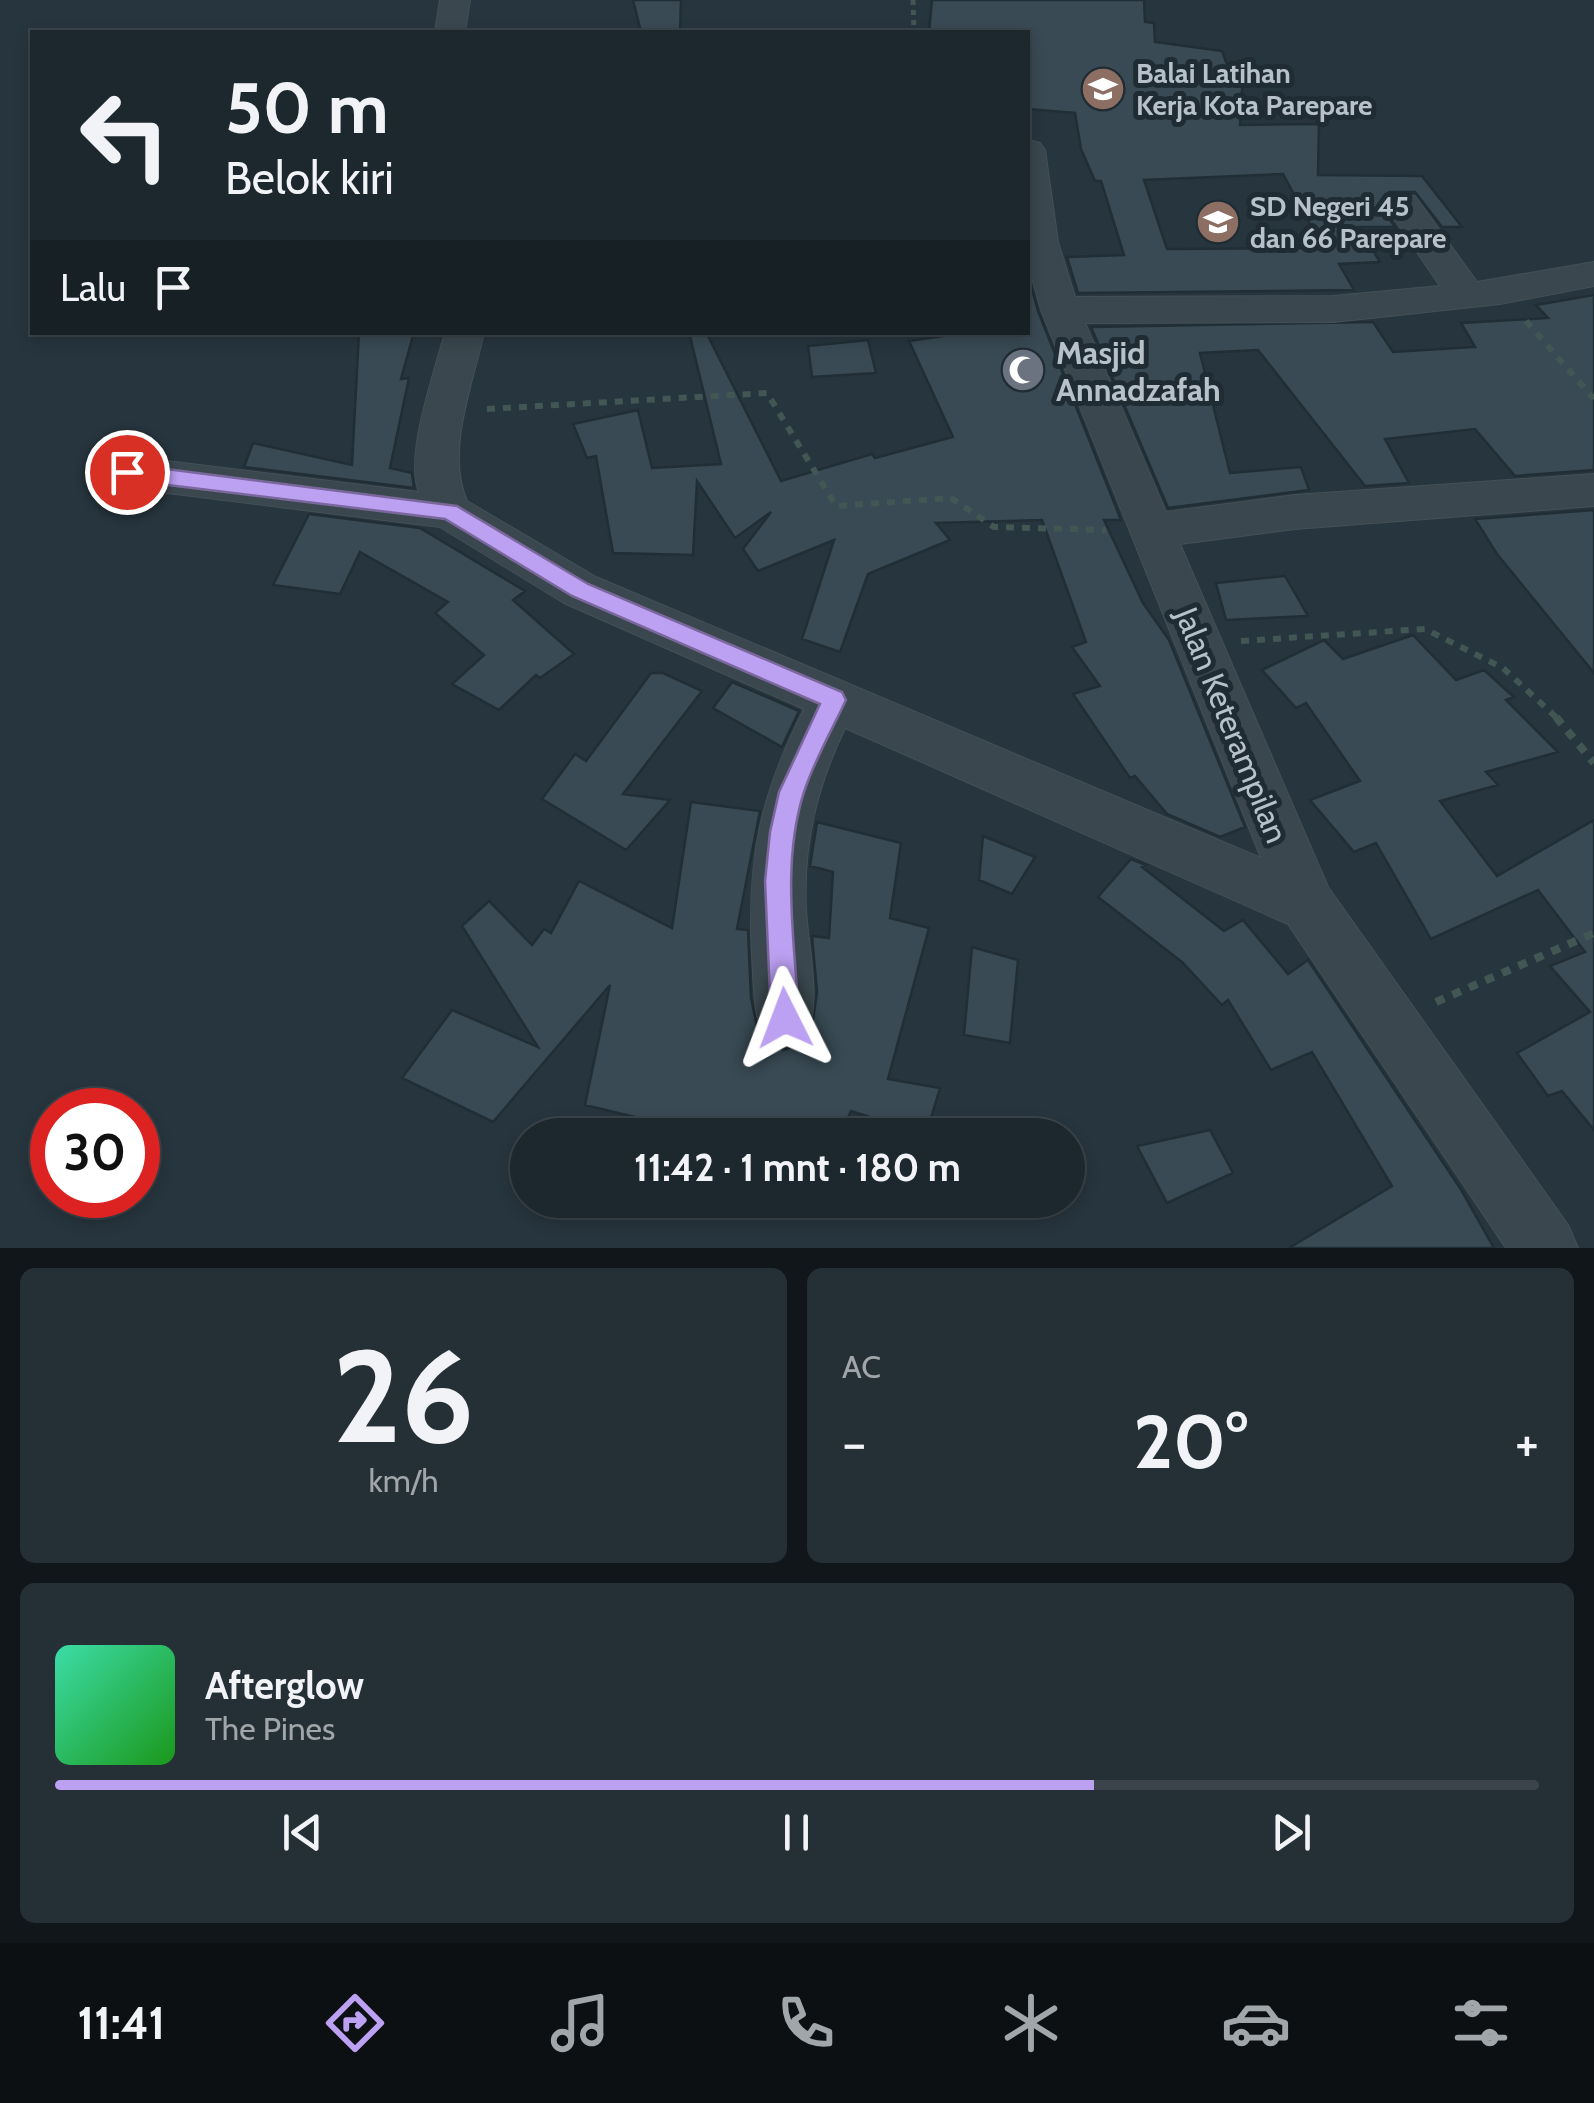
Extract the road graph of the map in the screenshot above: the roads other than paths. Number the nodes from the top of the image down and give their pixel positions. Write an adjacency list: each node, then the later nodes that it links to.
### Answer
1 (456, 0): 2 (street)
2 (450, 30)
3 (1030, 165): 7 (street, Jalan Keterampilan)
4 (1402, 204): 6 (street)
5 (1594, 274): 6 (street)
6 (1484, 294): 7 (street)
7 (1060, 310): 12 (street, Jalan Keterampilan)
8 (464, 335): 11 (street)
9 (127, 472): 11 (street)
10 (1594, 490): 12 (street)
11 (450, 512): 13 (street)
12 (1152, 532): 14 (street, Jalan Keterampilan)
13 (834, 700): 14 (street); 15 (street)
14 (1308, 905): 16 (street, Jalan Keterampilan)
15 (785, 1018)
16 (1545, 1248)

